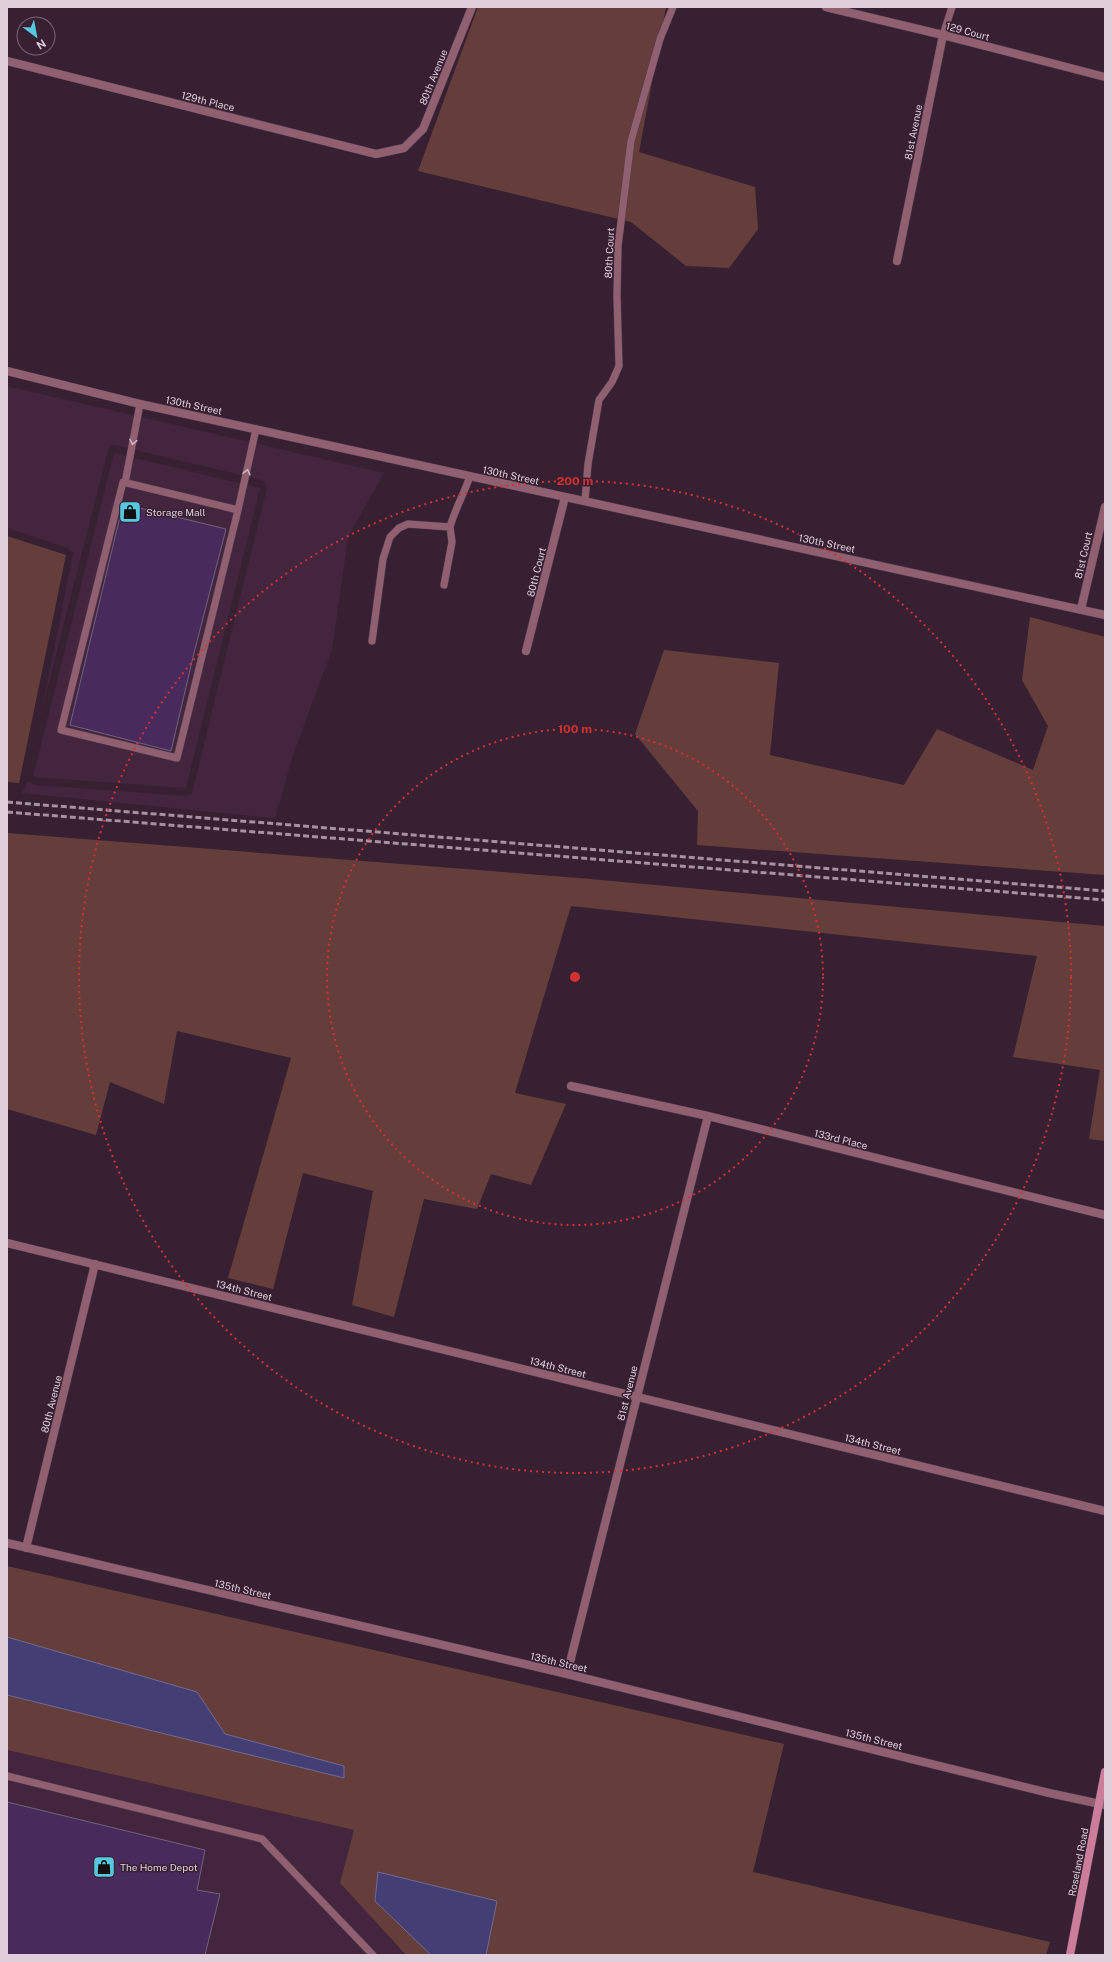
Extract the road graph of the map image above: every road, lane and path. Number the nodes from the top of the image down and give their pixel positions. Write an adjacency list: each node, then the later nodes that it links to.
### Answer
1 (472, 7): 8 (street, 80th Avenue)
2 (673, 7): 16 (lane, 80th Court)
3 (826, 7): 5 (street, 129 Court)
4 (952, 7): 5 (lane, 81st Avenue)
5 (943, 35): 7 (street, 129 Court); 9 (street, 81st Avenue)
6 (7, 61): 8 (street, 129th Place)
7 (1105, 77)
8 (404, 148)
9 (897, 261)
10 (7, 371): 11 (street, 130th Street)
11 (140, 404): 12 (street, 130th Street); 14 (lane, one-way to 14)
12 (256, 429): 13 (street, 130th Street); 18 (lane, one-way to 12)
13 (470, 476): 15 (street, 130th Street); 19 (lane)
14 (125, 483): 18 (lane); 18 (lane)
15 (565, 497): 16 (street, 130th Street); 24 (street, 80th Court)
16 (585, 501): 21 (street, 130th Street)
17 (1105, 507): 21 (street, 81st Court)
18 (238, 510)
19 (450, 527): 20 (lane); 23 (lane)
20 (444, 585)
21 (1081, 609): 22 (street, 130th Street)
22 (1105, 615)
23 (372, 641)
24 (526, 651)
25 (572, 1086): 26 (street, 133rd Place)
26 (708, 1116): 27 (street, 133rd Place); 30 (street, 81st Avenue)
27 (1105, 1215)
28 (7, 1243): 29 (street, 134th Street)
29 (95, 1264): 30 (street, 134th Street); 33 (street, 80th Avenue)
30 (636, 1397): 31 (street, 134th Street); 34 (street, 81st Avenue)
31 (1105, 1511)
32 (7, 1543): 33 (street, 135th Street)
33 (26, 1548): 34 (street, 135th Street)
34 (567, 1674): 37 (street, 135th Street)
35 (1105, 1772): 37 (main road, Roseland Road)
36 (7, 1776): 38 (lane)
37 (1102, 1804): 39 (main road, Roseland Road)
38 (373, 1955)
39 (1070, 1955)

